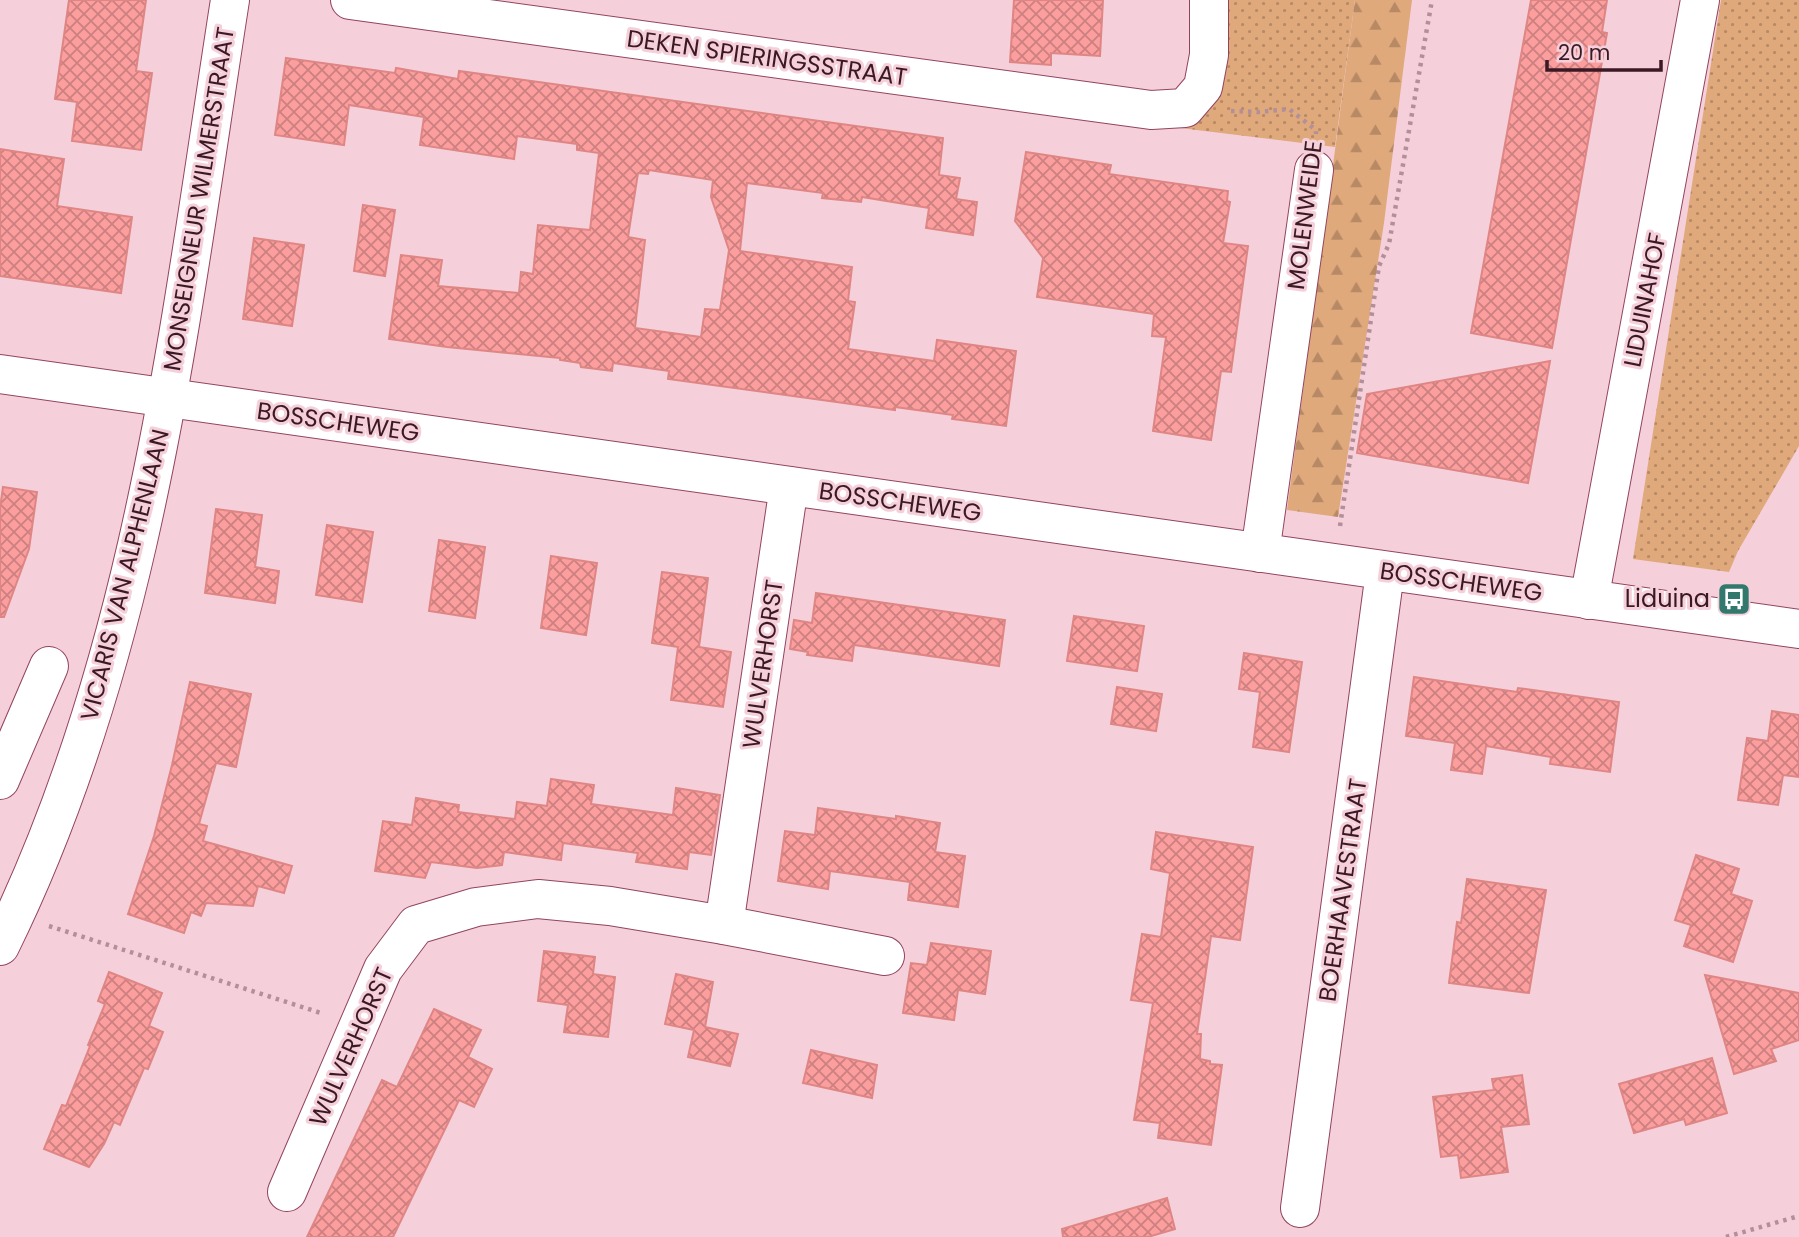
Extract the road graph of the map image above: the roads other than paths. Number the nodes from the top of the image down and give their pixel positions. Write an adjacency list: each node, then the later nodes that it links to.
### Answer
1 (230, 0): 7 (street, MONSEIGNEUR WILMERSTRAAT)
2 (350, 0): 3 (street, DEKEN SPIERINGSSTRAAT)
3 (1209, 0)
4 (1700, 0): 11 (street, LIDUINAHOF)
5 (1314, 170): 9 (street, MOLENWEIDE)
6 (0, 374): 7 (street, BOSSCHEWEG)
7 (168, 397): 8 (street, BOSSCHEWEG); 16 (street, VICARIS VAN ALPHENLAAN)
8 (789, 486): 9 (street, BOSSCHEWEG); 15 (street, WULVERHORST)
9 (1260, 552): 10 (street, BOSSCHEWEG)
10 (1385, 572): 11 (street, BOSSCHEWEG); 19 (street, BOERHAAVESTRAAT)
11 (1589, 600): 12 (street, BOSSCHEWEG)
12 (1799, 629)
13 (49, 666): 14 (street)
14 (0, 780)
15 (724, 925): 17 (street, WULVERHORST); 18 (street, WULVERHORST)
16 (8, 930)
17 (885, 956)
18 (287, 1192)
19 (1300, 1208)

